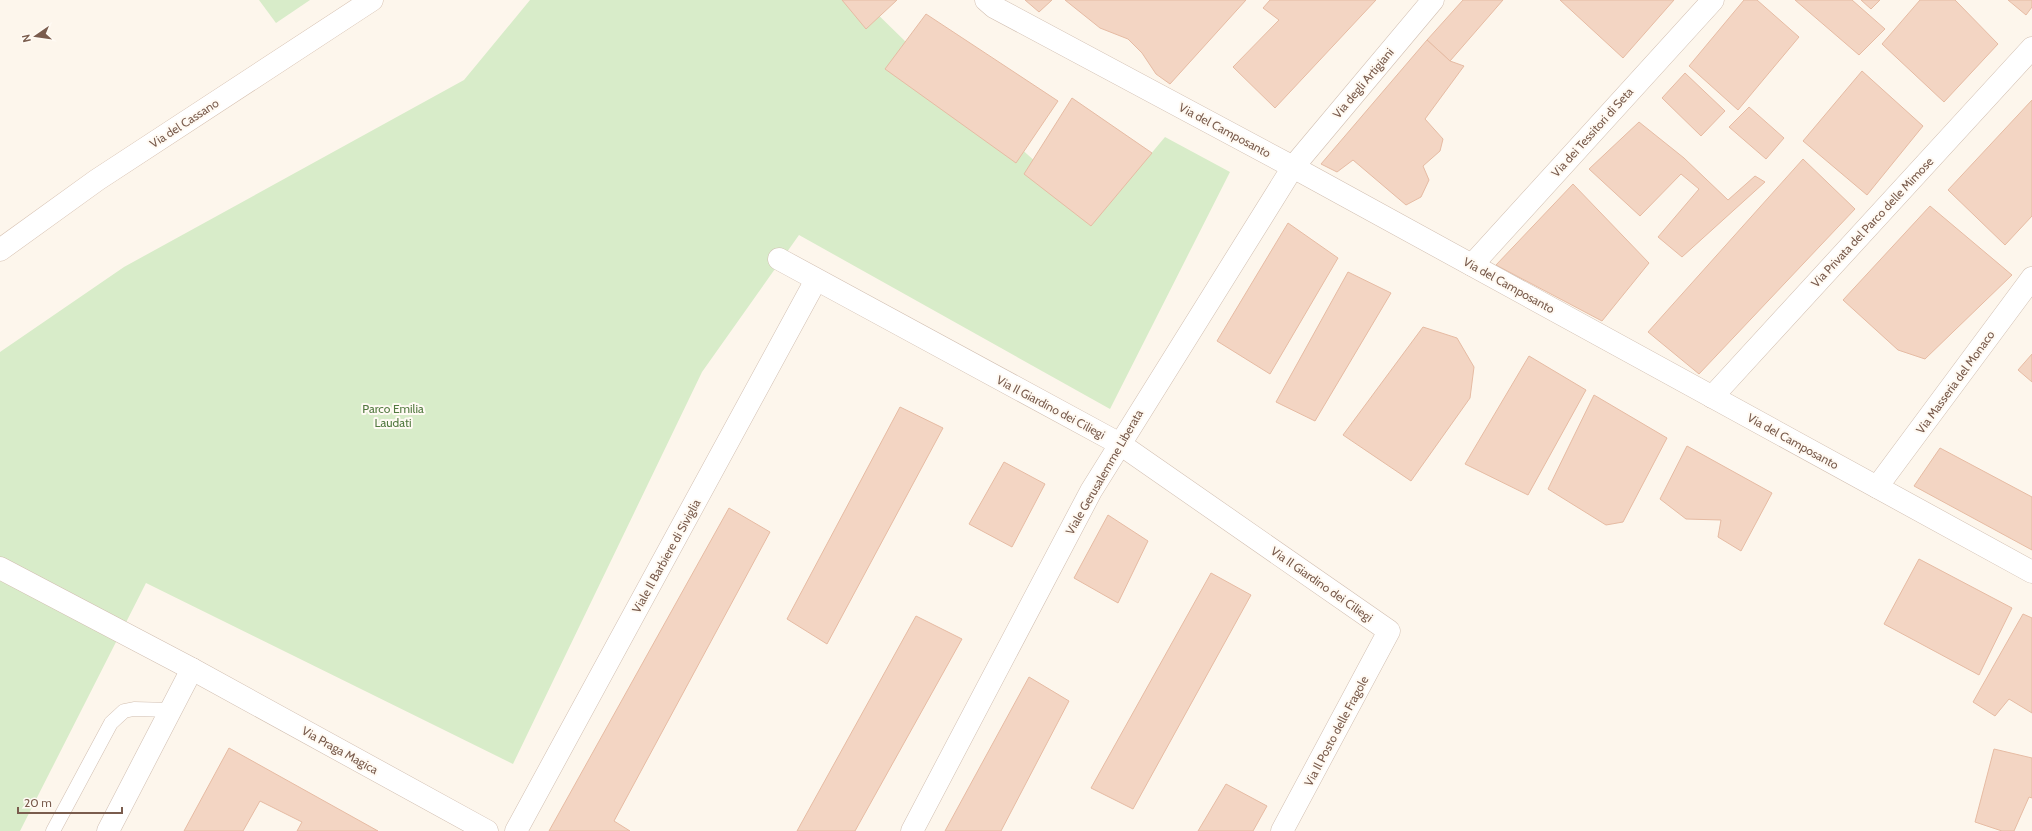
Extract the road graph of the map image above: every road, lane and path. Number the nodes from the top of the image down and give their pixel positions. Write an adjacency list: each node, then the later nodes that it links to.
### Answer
1 (372, 0): 7 (street, Via del Cassano)
2 (986, 0): 6 (street, Via del Camposanto)
3 (1433, 0): 6 (street, Via degli Artigiani)
4 (1713, 0): 9 (street, Via dei Tessitori di Seta)
5 (2032, 48): 12 (street, Via Privata del Parco delle Mimose)
6 (1293, 167): 9 (street, Via del Camposanto); 13 (street, Viale Gerusalemme Liberata)
7 (0, 250)
8 (779, 259): 11 (street, Via Il Giardino dei Ciliegi)
9 (1472, 265): 12 (street, Via del Camposanto)
10 (2032, 278): 14 (street, Via Masseria del Monaco)
11 (816, 280): 13 (street, Via Il Giardino dei Ciliegi); 23 (street, Viale Il Barbiere di Siviglia)
12 (1712, 396): 14 (street, Via del Camposanto)
13 (1120, 444): 17 (street, Via Il Giardino dei Ciliegi); 24 (street, Viale Gerusalemme Liberata)
14 (1877, 487): 16 (street, Via del Camposanto)
15 (0, 568): 18 (street, Via Praga Magica)
16 (2032, 572)
17 (1389, 631): 25 (street, Via Il Posto delle Fragole)
18 (192, 669): 19 (street); 22 (street, Via Praga Magica)
19 (171, 710): 20 (lane); 21 (street)
20 (53, 831)
21 (108, 831)
22 (487, 831)
23 (516, 831)
24 (912, 831)
25 (1282, 831)

